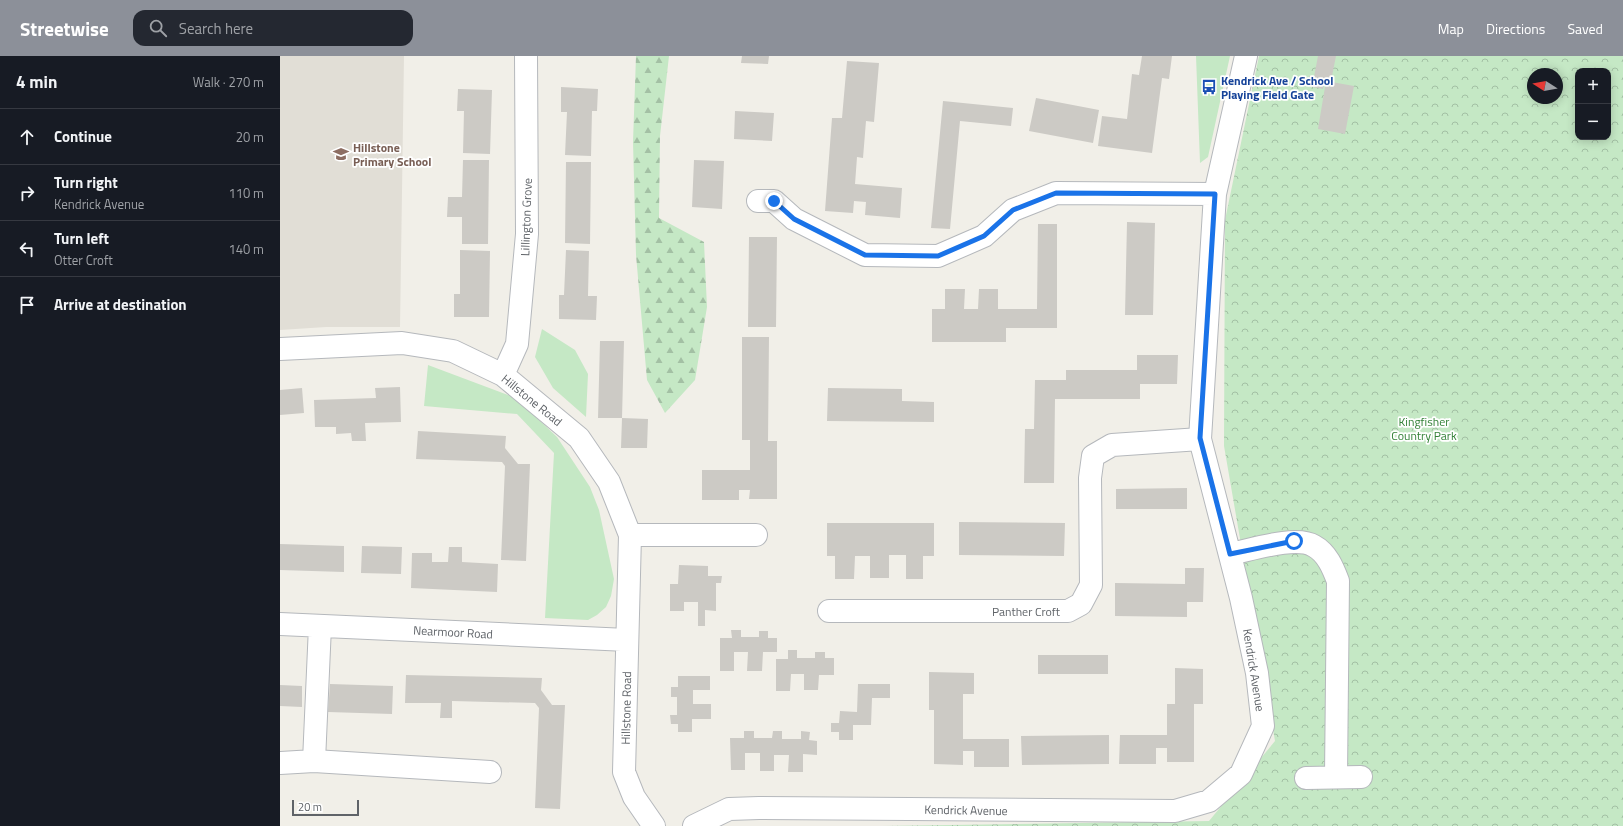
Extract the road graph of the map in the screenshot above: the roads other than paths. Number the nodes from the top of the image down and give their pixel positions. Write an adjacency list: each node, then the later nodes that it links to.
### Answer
1 (526, 56): 6 (street, Lillington Grove)
2 (1246, 56): 3 (street, Kendrick Avenue)
3 (1215, 194): 4 (street); 7 (street, Kendrick Avenue)
4 (758, 201)
5 (280, 349): 6 (street, Hillstone Road)
6 (503, 375): 8 (street, Hillstone Road)
7 (1200, 438): 10 (street, Kendrick Avenue); 11 (street, Panther Croft)
8 (630, 535): 9 (street); 14 (street, Hillstone Road)
9 (756, 535)
10 (1230, 554): 18 (street); 22 (street, Kendrick Avenue)
11 (829, 611)
12 (280, 624): 13 (street, Nearmoor Road)
13 (320, 626): 14 (street, Nearmoor Road); 15 (street)
14 (627, 640): 21 (street, Hillstone Road)
15 (314, 761): 16 (street); 17 (street)
16 (280, 763)
17 (490, 772)
18 (1336, 777): 19 (street); 20 (street)
19 (1361, 777)
20 (1306, 778)
21 (654, 826)
22 (694, 826)

